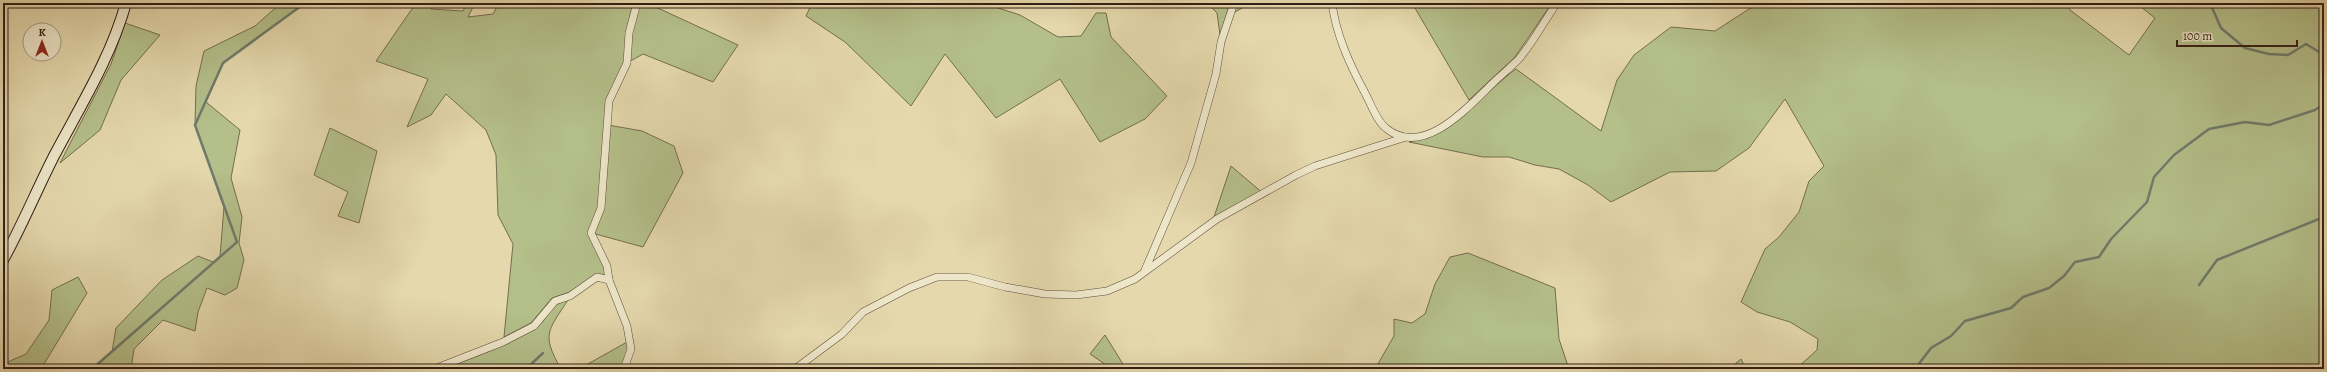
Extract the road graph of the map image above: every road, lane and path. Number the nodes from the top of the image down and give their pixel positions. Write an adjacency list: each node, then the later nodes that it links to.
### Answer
1 (126, 3): 7 (street)
2 (637, 3): 9 (street)
3 (1234, 3): 8 (street)
4 (1332, 3): 6 (street)
5 (1558, 3): 6 (street)
6 (1406, 137): 8 (street)
7 (3, 260)
8 (1145, 270): 12 (street)
9 (609, 280): 10 (street); 11 (street)
10 (434, 369)
11 (624, 369)
12 (795, 369)

